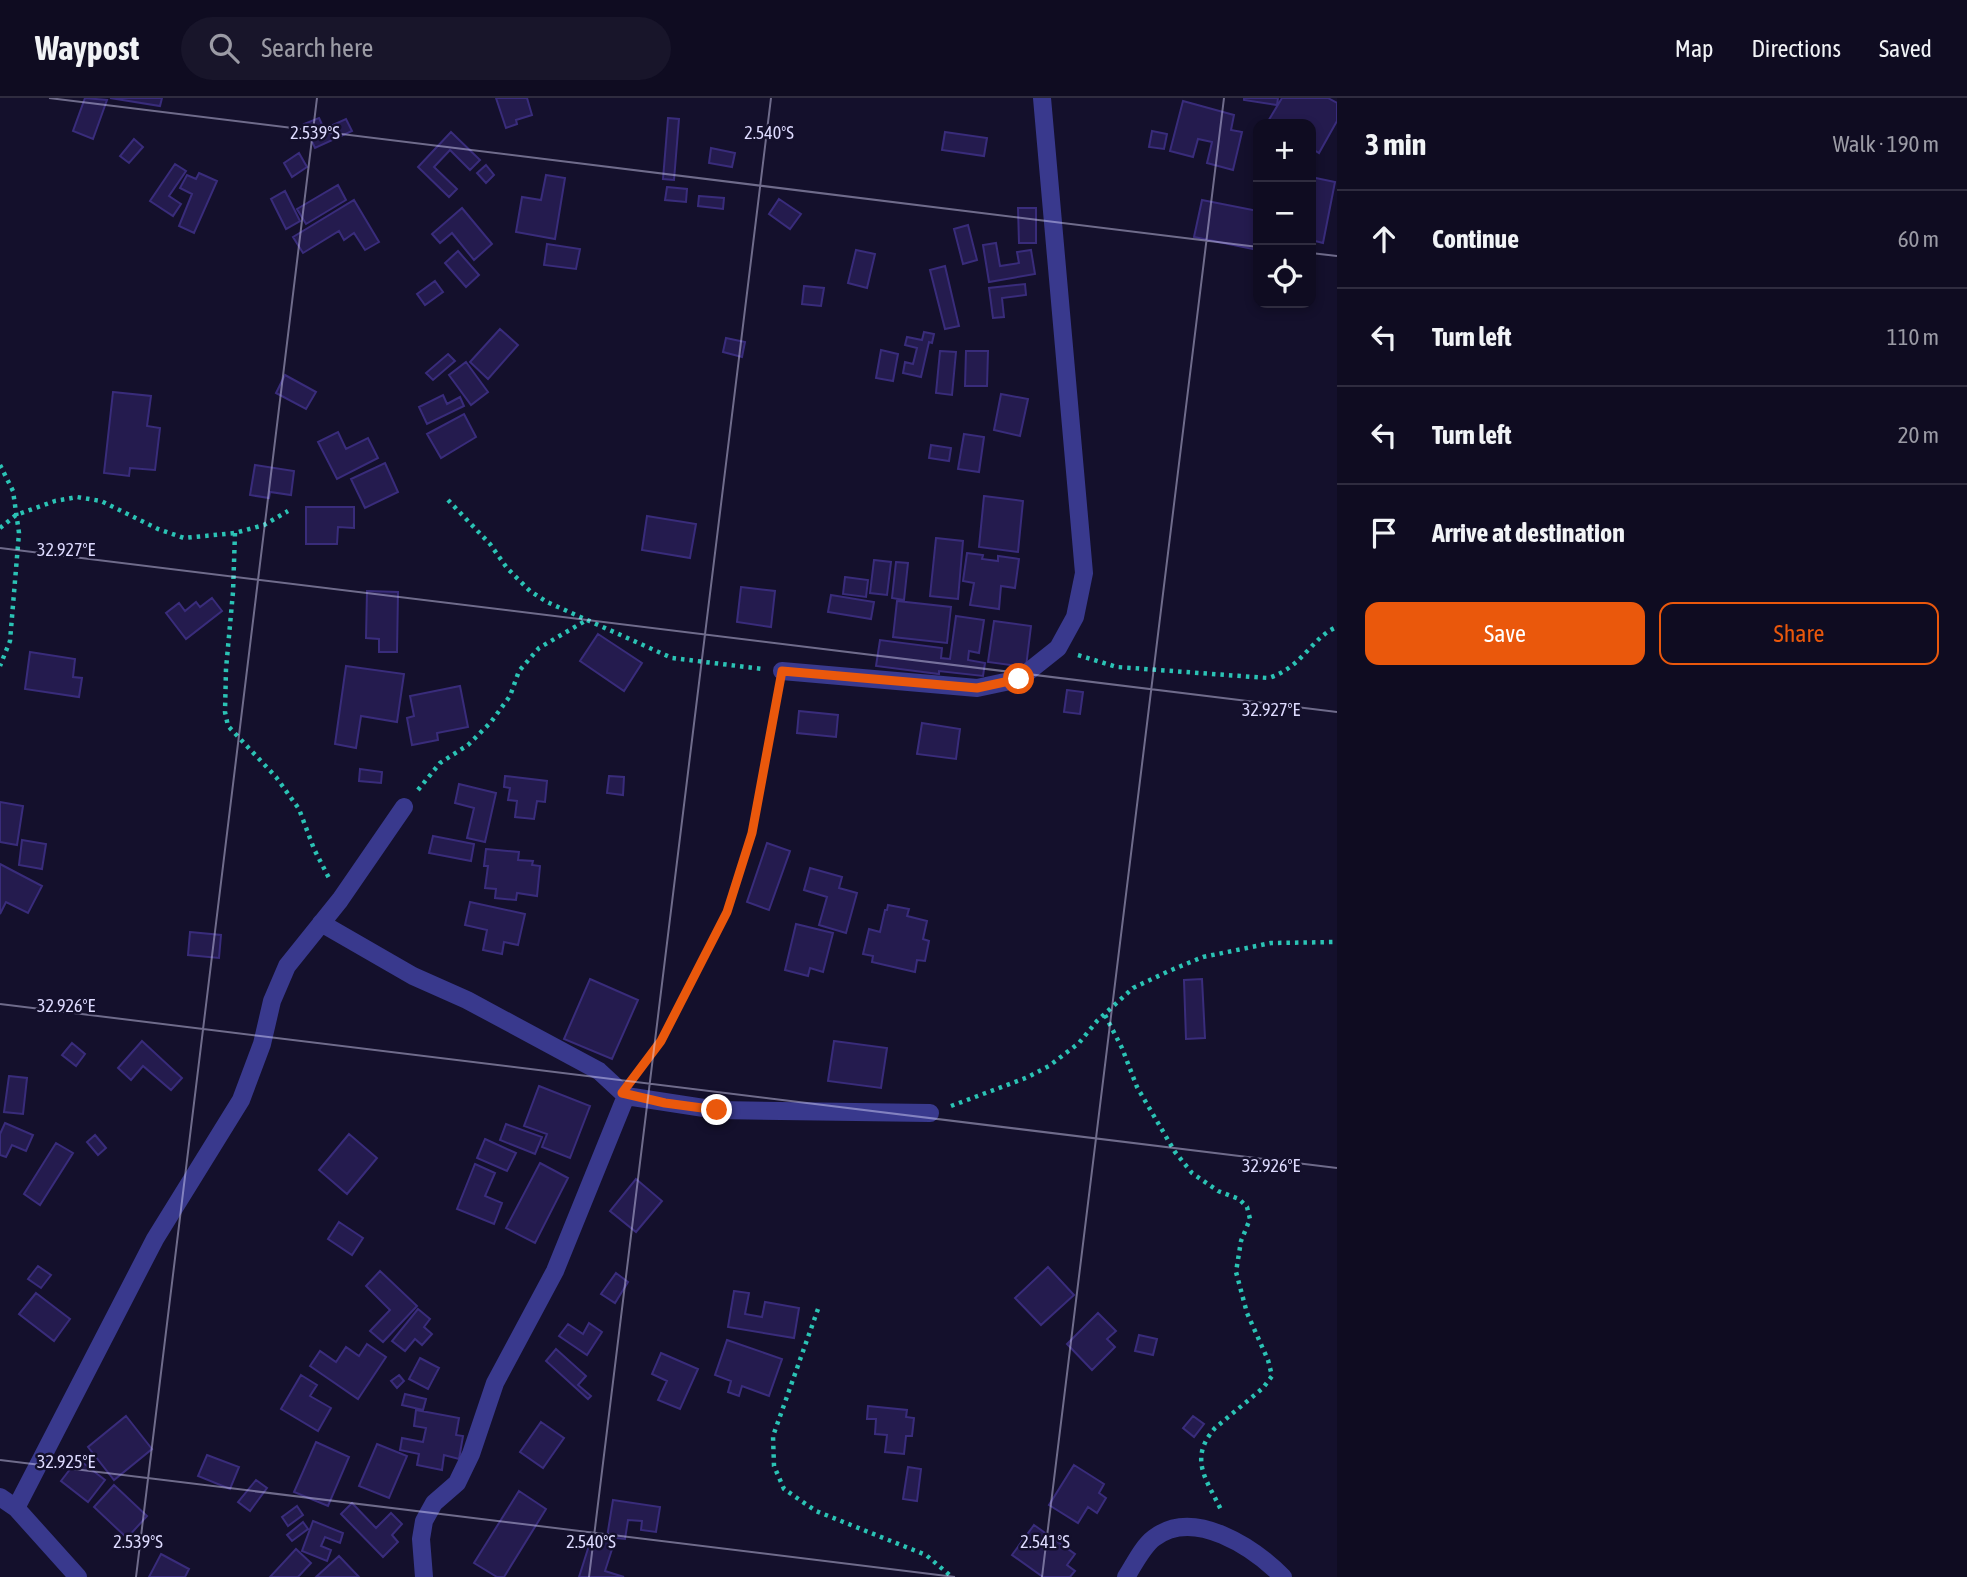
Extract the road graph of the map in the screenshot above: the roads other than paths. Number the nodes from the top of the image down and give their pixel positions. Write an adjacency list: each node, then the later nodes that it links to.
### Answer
1 (1042, 98): 2 (street)
2 (782, 671)
3 (404, 807): 4 (street)
4 (321, 923): 5 (street); 8 (street)
5 (624, 1095): 6 (street); 10 (street)
6 (930, 1113)
7 (0, 1497): 8 (street)
8 (16, 1508): 9 (street)
9 (78, 1577)
10 (424, 1577)
11 (1126, 1577): 12 (street)
12 (1283, 1577)

